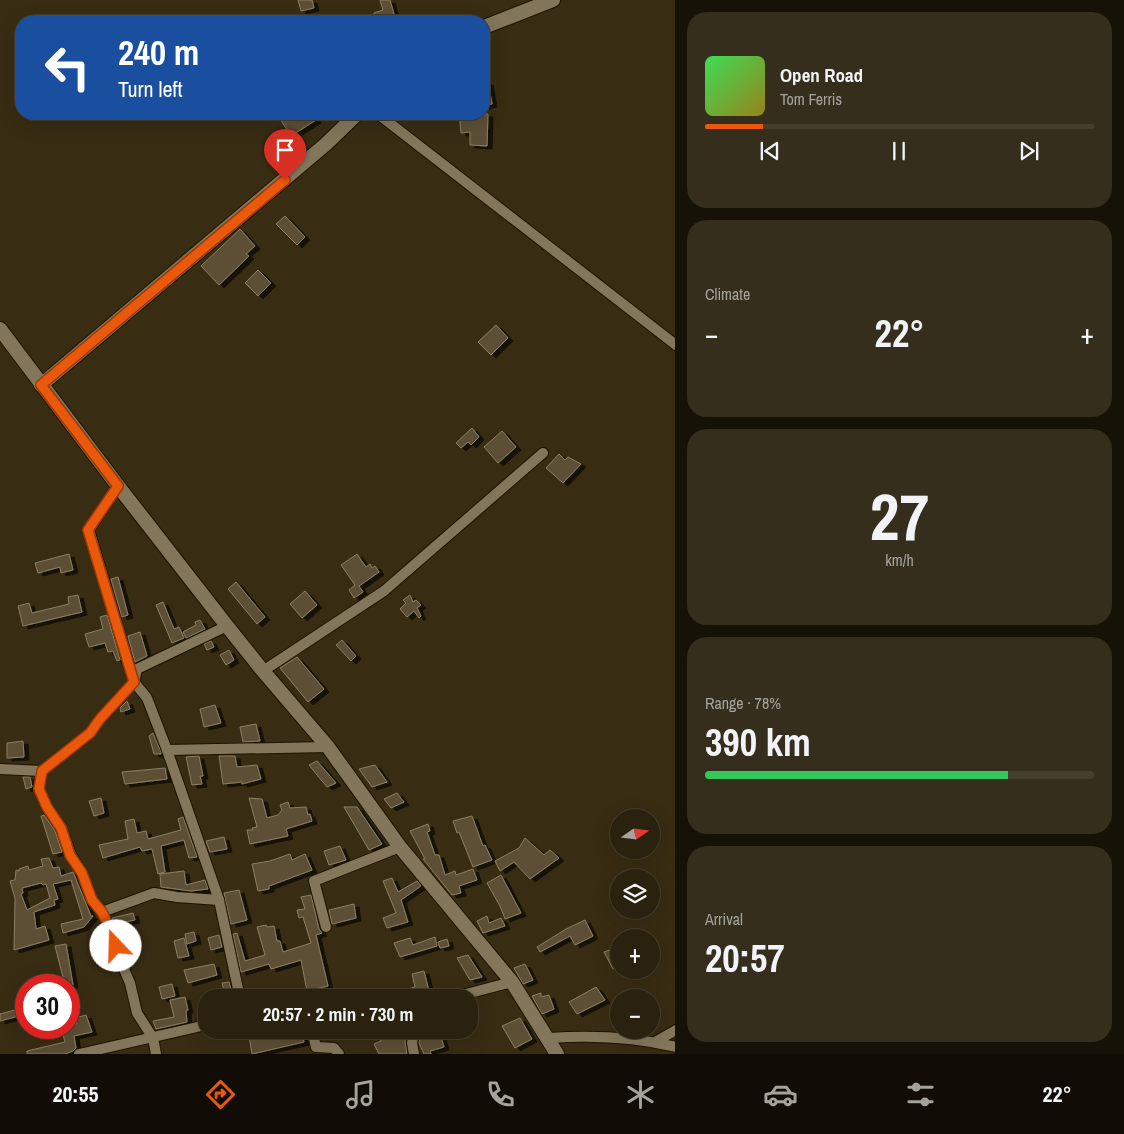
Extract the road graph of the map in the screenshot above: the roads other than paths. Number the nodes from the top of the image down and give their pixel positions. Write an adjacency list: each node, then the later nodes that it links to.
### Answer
1 (553, 0): 2 (main road)
2 (490, 25)
3 (351, 120): 7 (main road)
4 (386, 120): 6 (street)
5 (0, 329): 7 (main road)
6 (675, 345)
7 (41, 385): 9 (main road)
8 (543, 453): 11 (street)
9 (118, 486): 10 (main road); 12 (street)
10 (227, 626): 11 (main road); 12 (street)
11 (263, 671): 13 (main road)
12 (134, 682): 14 (street); 16 (street)
13 (328, 747): 14 (street); 17 (main road)
14 (167, 750): 18 (street)
15 (0, 769): 16 (street)
16 (42, 771): 19 (street)
17 (400, 847): 20 (street); 21 (main road)
18 (219, 900): 19 (street); 22 (street)
19 (102, 912): 26 (street)
20 (326, 927)
21 (512, 982): 23 (street); 27 (main road)
22 (238, 989)
23 (478, 991)
24 (198, 1027): 26 (street)
25 (675, 1030): 30 (street)
26 (153, 1038): 32 (street); 33 (street)
27 (549, 1038): 30 (street); 36 (main road)
28 (314, 1039): 34 (street)
29 (413, 1039): 35 (street)
30 (655, 1042): 31 (street)
31 (675, 1047)
32 (79, 1054)
33 (156, 1054)
34 (339, 1054)
35 (414, 1054)
36 (558, 1054)

